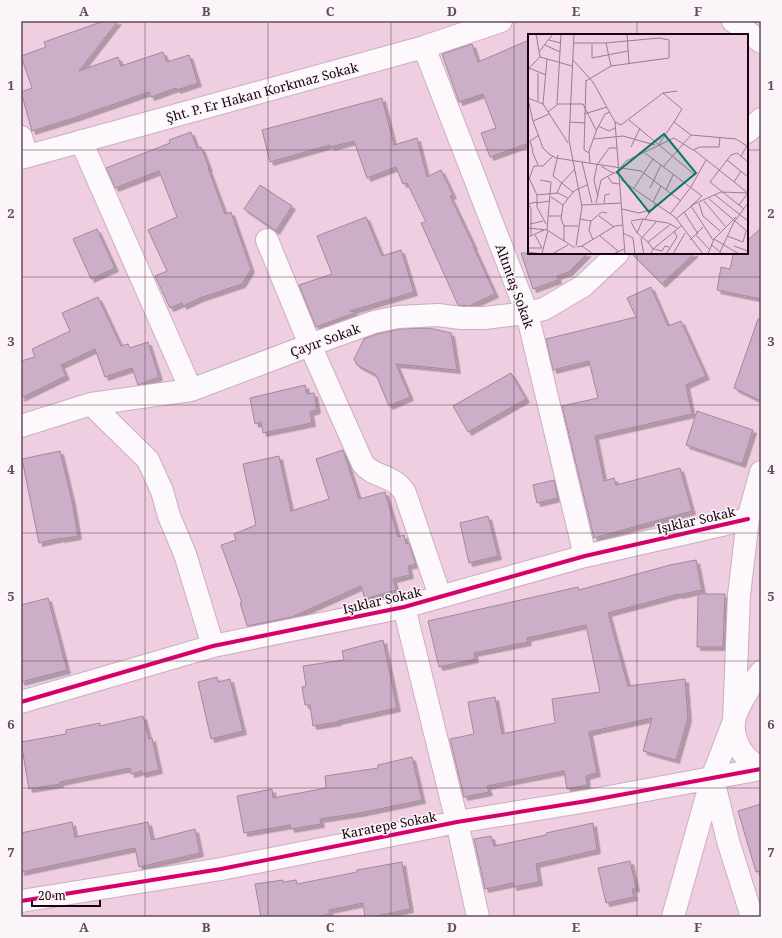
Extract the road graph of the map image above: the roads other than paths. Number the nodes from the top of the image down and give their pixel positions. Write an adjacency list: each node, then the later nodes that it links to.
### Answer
1 (502, 21): 4 (street, Şht. P. Er Hakan Korkmaz Sokak)
2 (736, 22): 3 (street)
3 (761, 42)
4 (424, 48): 7 (street, Şht. P. Er Hakan Korkmaz Sokak); 11 (street, Altıntaş Sokak)
5 (761, 119): 6 (street)
6 (748, 131)
7 (81, 141): 8 (street, Şht. P. Er Hakan Korkmaz Sokak); 13 (street)
8 (23, 150)
9 (267, 240): 12 (street)
10 (617, 254): 11 (street, Çayır Sokak)
11 (527, 313): 12 (street, Çayır Sokak); 18 (street, Altıntaş Sokak)
12 (310, 345): 13 (street, Çayır Sokak); 19 (street)
13 (191, 390): 14 (street, Çayır Sokak)
14 (91, 404): 15 (street, Çayır Sokak); 21 (street)
15 (21, 426)
16 (761, 472): 17 (street, Işıklar Sokak)
17 (748, 519): 18 (street, Işıklar Sokak); 24 (street, Işıklar Sokak)
18 (586, 556): 19 (street, Işıklar Sokak)
19 (440, 596): 20 (street, Işıklar Sokak)
20 (404, 607): 21 (street, Işıklar Sokak); 27 (street)
21 (213, 646): 23 (street, Işıklar Sokak)
22 (761, 672): 24 (street)
23 (21, 702)
24 (734, 721): 25 (street); 26 (street, Işıklar Sokak)
25 (761, 768): 26 (street, Karatepe Sokak)
26 (712, 778): 27 (street, Karatepe Sokak); 30 (street, Işıklar Sokak); 31 (street)
27 (457, 822): 28 (street, Karatepe Sokak); 29 (street)
28 (21, 901)
29 (478, 917)
30 (673, 917)
31 (752, 917)

